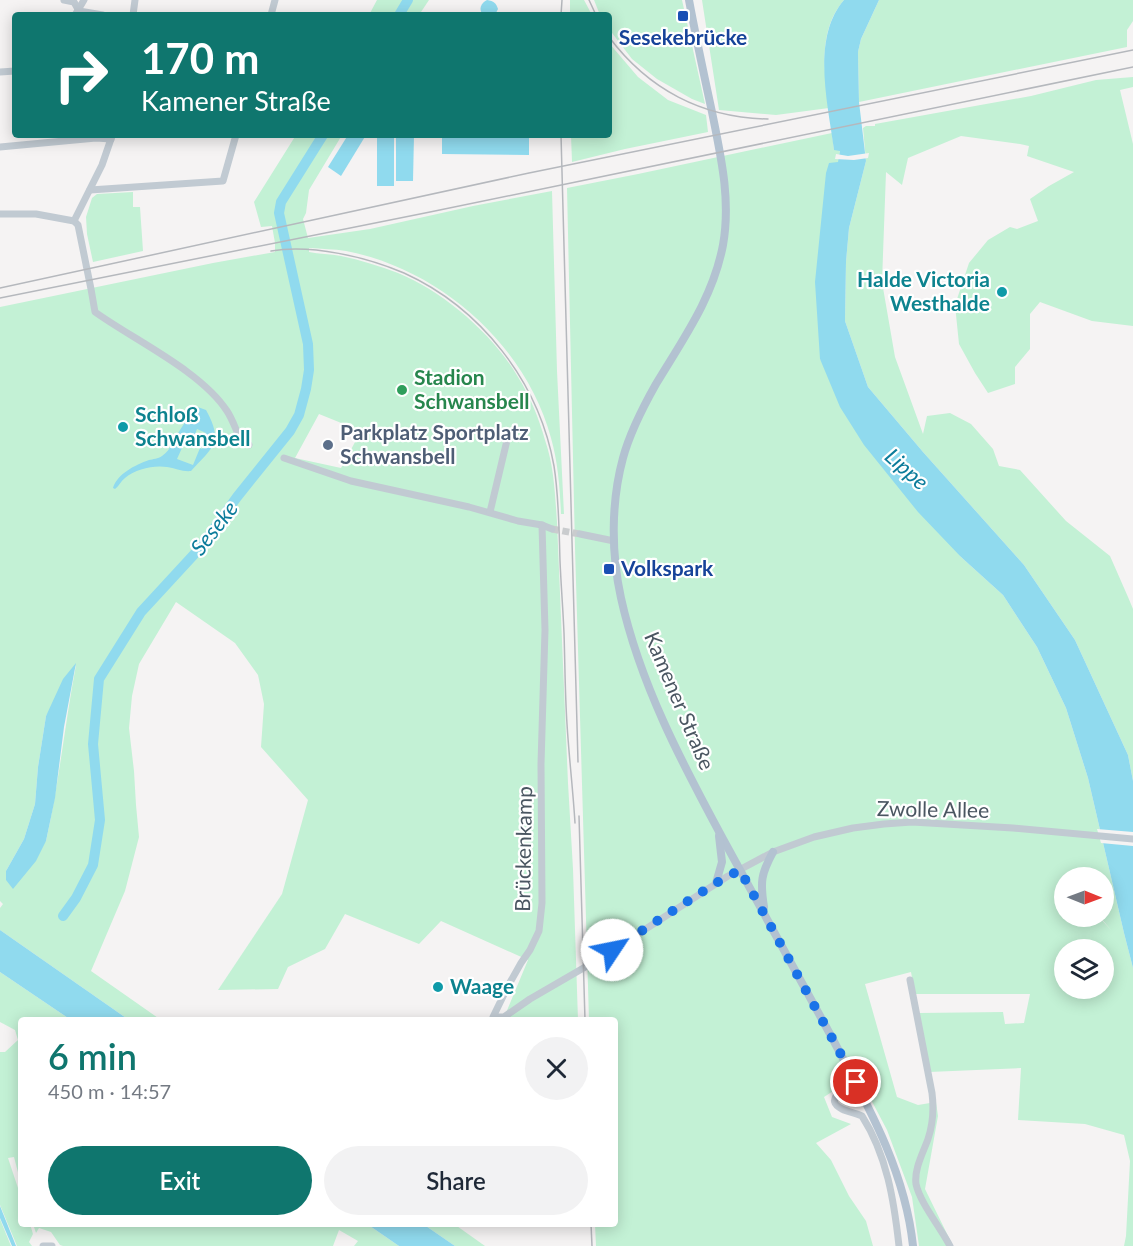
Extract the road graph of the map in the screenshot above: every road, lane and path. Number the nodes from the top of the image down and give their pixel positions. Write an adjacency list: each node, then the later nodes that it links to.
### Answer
1 (64, 0): 3 (street)
2 (689, 0): 18 (main road, Kamener Straße)
3 (77, 12)
4 (96, 138): 7 (street)
5 (112, 138): 8 (street)
6 (235, 138): 8 (street)
7 (0, 147)
8 (90, 190): 10 (street)
9 (0, 214): 10 (street)
10 (74, 221): 12 (street)
11 (508, 435): 14 (street)
12 (249, 445)
13 (284, 458): 14 (street)
14 (490, 512): 15 (street)
15 (542, 525): 16 (street); 23 (street, Brückenkamp)
16 (552, 529)
17 (580, 534): 18 (street)
18 (614, 541): 19 (main road, Kamener Straße)
19 (718, 829): 22 (main road, Kamener Straße); 23 (main road)
20 (1133, 839): 21 (street, Zwolle Allee)
21 (773, 852): 22 (street, Zwolle Allee); 24 (main road)
22 (740, 870): 23 (street, Brückenkamp); 24 (main road, Kamener Straße)
23 (716, 883)
24 (765, 913): 26 (main road, Kamener Straße)
25 (910, 980): 31 (street)
26 (856, 1082): 29 (street); 30 (main road, Kamener Straße)
27 (43, 1246): 28 (street)
28 (52, 1246)
29 (899, 1246)
30 (913, 1246)
31 (950, 1246)

